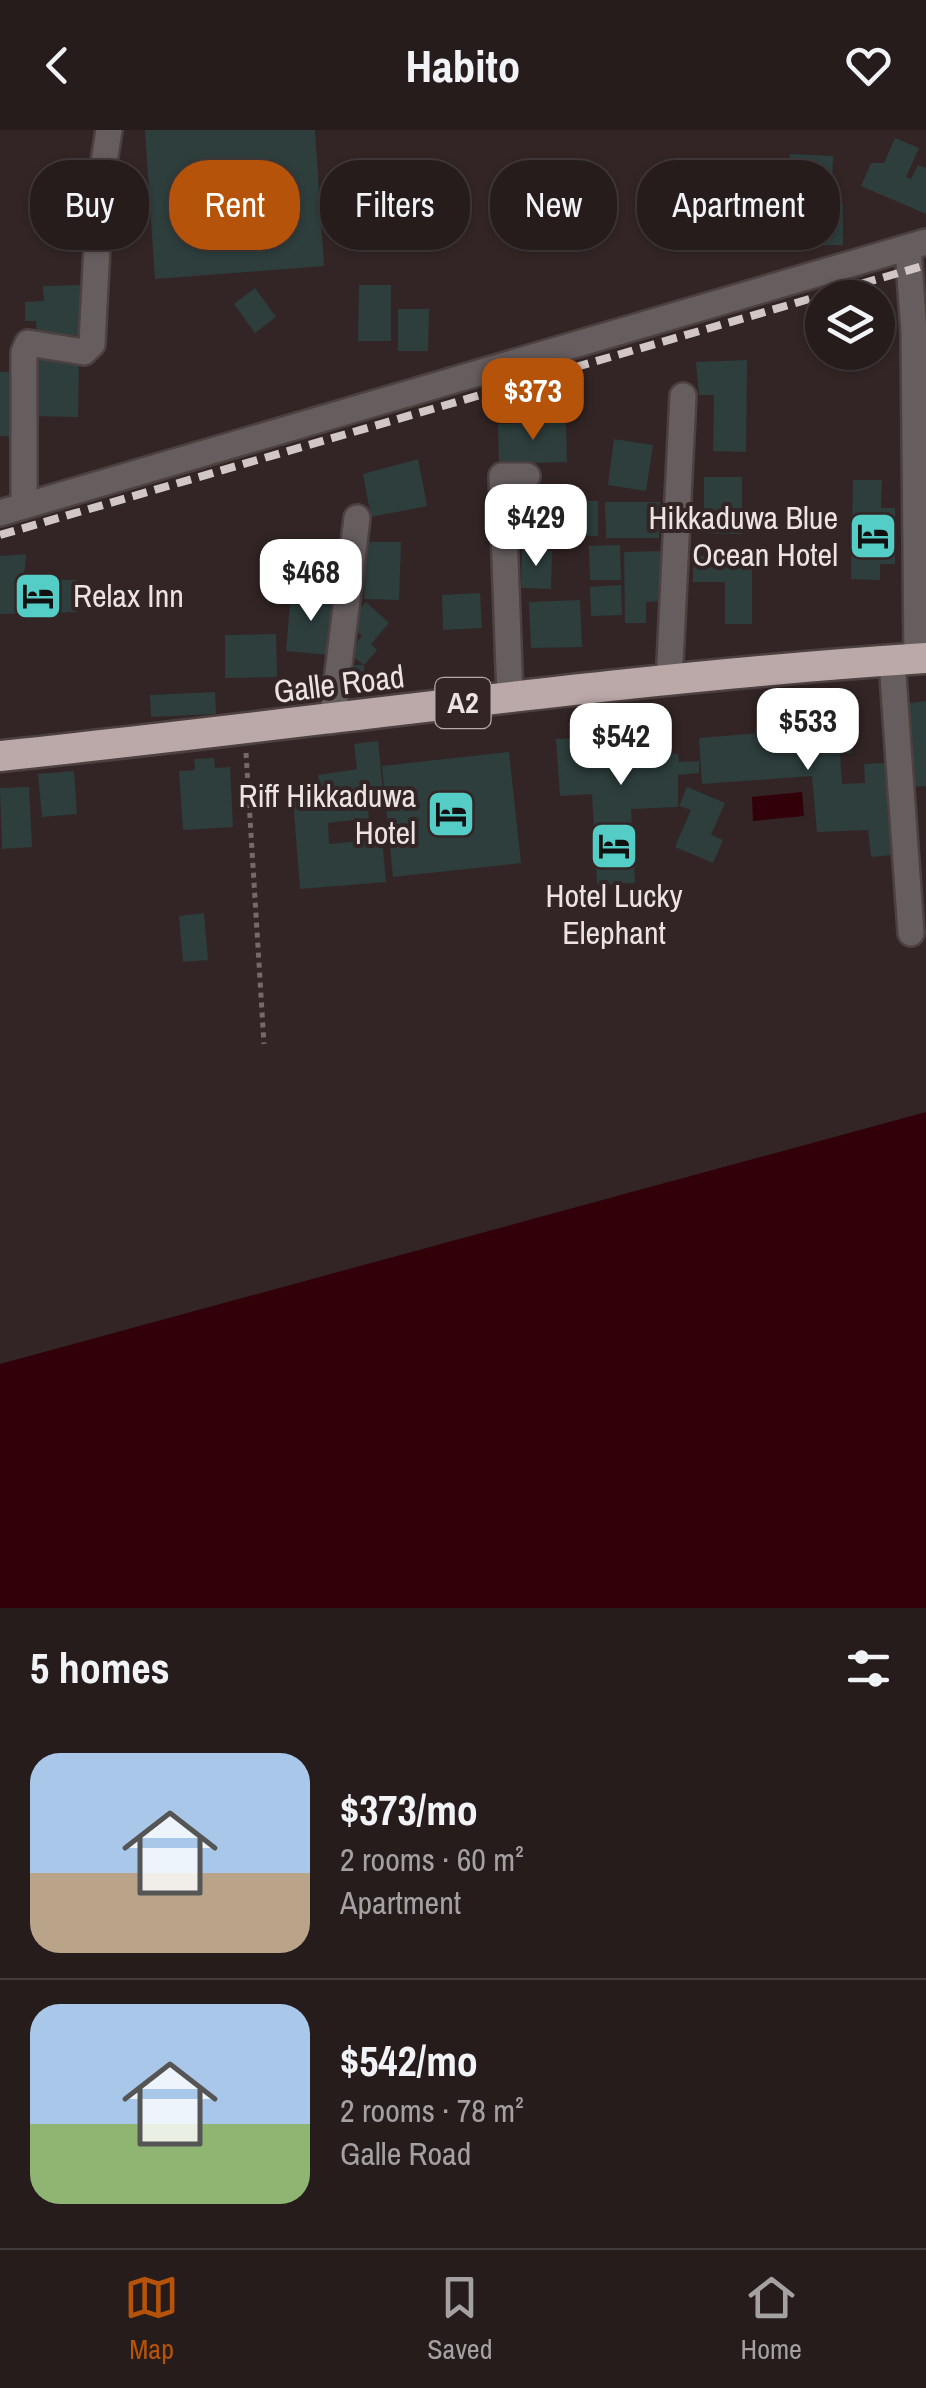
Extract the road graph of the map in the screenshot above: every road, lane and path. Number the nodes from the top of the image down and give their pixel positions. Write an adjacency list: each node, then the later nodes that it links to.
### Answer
1 (109, 130): 5 (street)
2 (917, 245): 5 (street); 7 (street)
3 (683, 396): 8 (street)
4 (527, 476): 9 (street)
5 (12, 509)
6 (357, 518): 10 (street)
7 (912, 659): 8 (highway, Galle Road / A2); 13 (street)
8 (669, 682): 9 (highway, Galle Road / A2)
9 (510, 697): 10 (highway, Galle Road / A2)
10 (332, 721): 11 (highway, Galle Road / A2)
11 (245, 730): 12 (highway, Galle Road / A2); 14 (path)
12 (0, 756)
13 (911, 934)
14 (264, 1044)

